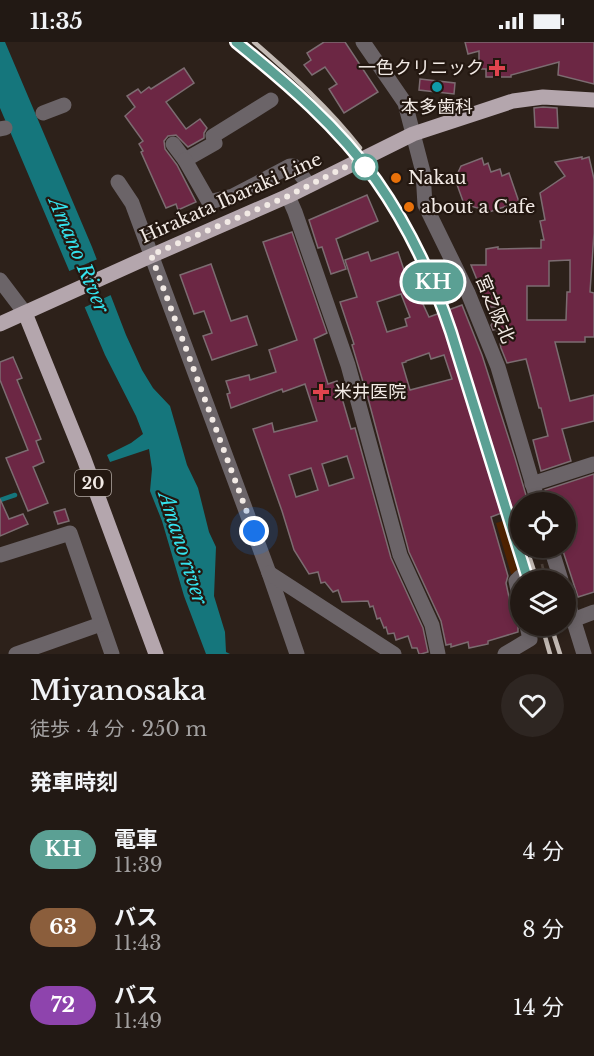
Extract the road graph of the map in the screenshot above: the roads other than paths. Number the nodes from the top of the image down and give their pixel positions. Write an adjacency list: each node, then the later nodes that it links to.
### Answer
1 (363, 42): 6 (street, 宮之阪北)
2 (271, 100): 8 (street)
3 (594, 100): 6 (main road, Hirakata Ibaraki Line)
4 (64, 105): 5 (street)
5 (42, 113)
6 (413, 134): 10 (main road, Hirakata Ibaraki Line); 17 (street, 宮之阪北)
7 (173, 144): 8 (street)
8 (185, 160): 10 (street)
9 (118, 183): 12 (street)
10 (309, 185): 11 (main road, Hirakata Ibaraki Line)
11 (288, 196): 12 (main road, Hirakata Ibaraki Line); 31 (street)
12 (148, 257): 14 (main road, Hirakata Ibaraki Line); 20 (street)
13 (0, 280): 14 (street)
14 (25, 314): 15 (main road, Hirakata Ibaraki Line); 28 (main road, 20)
15 (0, 324)
16 (594, 465): 17 (street)
17 (532, 484): 18 (street, 宮之阪北)
18 (535, 492)
19 (0, 555): 23 (street)
20 (269, 573): 29 (street); 30 (street)
21 (594, 612): 22 (street)
22 (576, 619)
23 (101, 624): 26 (street); 27 (street)
24 (576, 629): 33 (street)
25 (529, 636): 32 (street)
26 (16, 654)
27 (112, 654)
28 (156, 654)
29 (297, 654)
30 (394, 654)
31 (438, 654)
32 (505, 654)
33 (584, 654)

